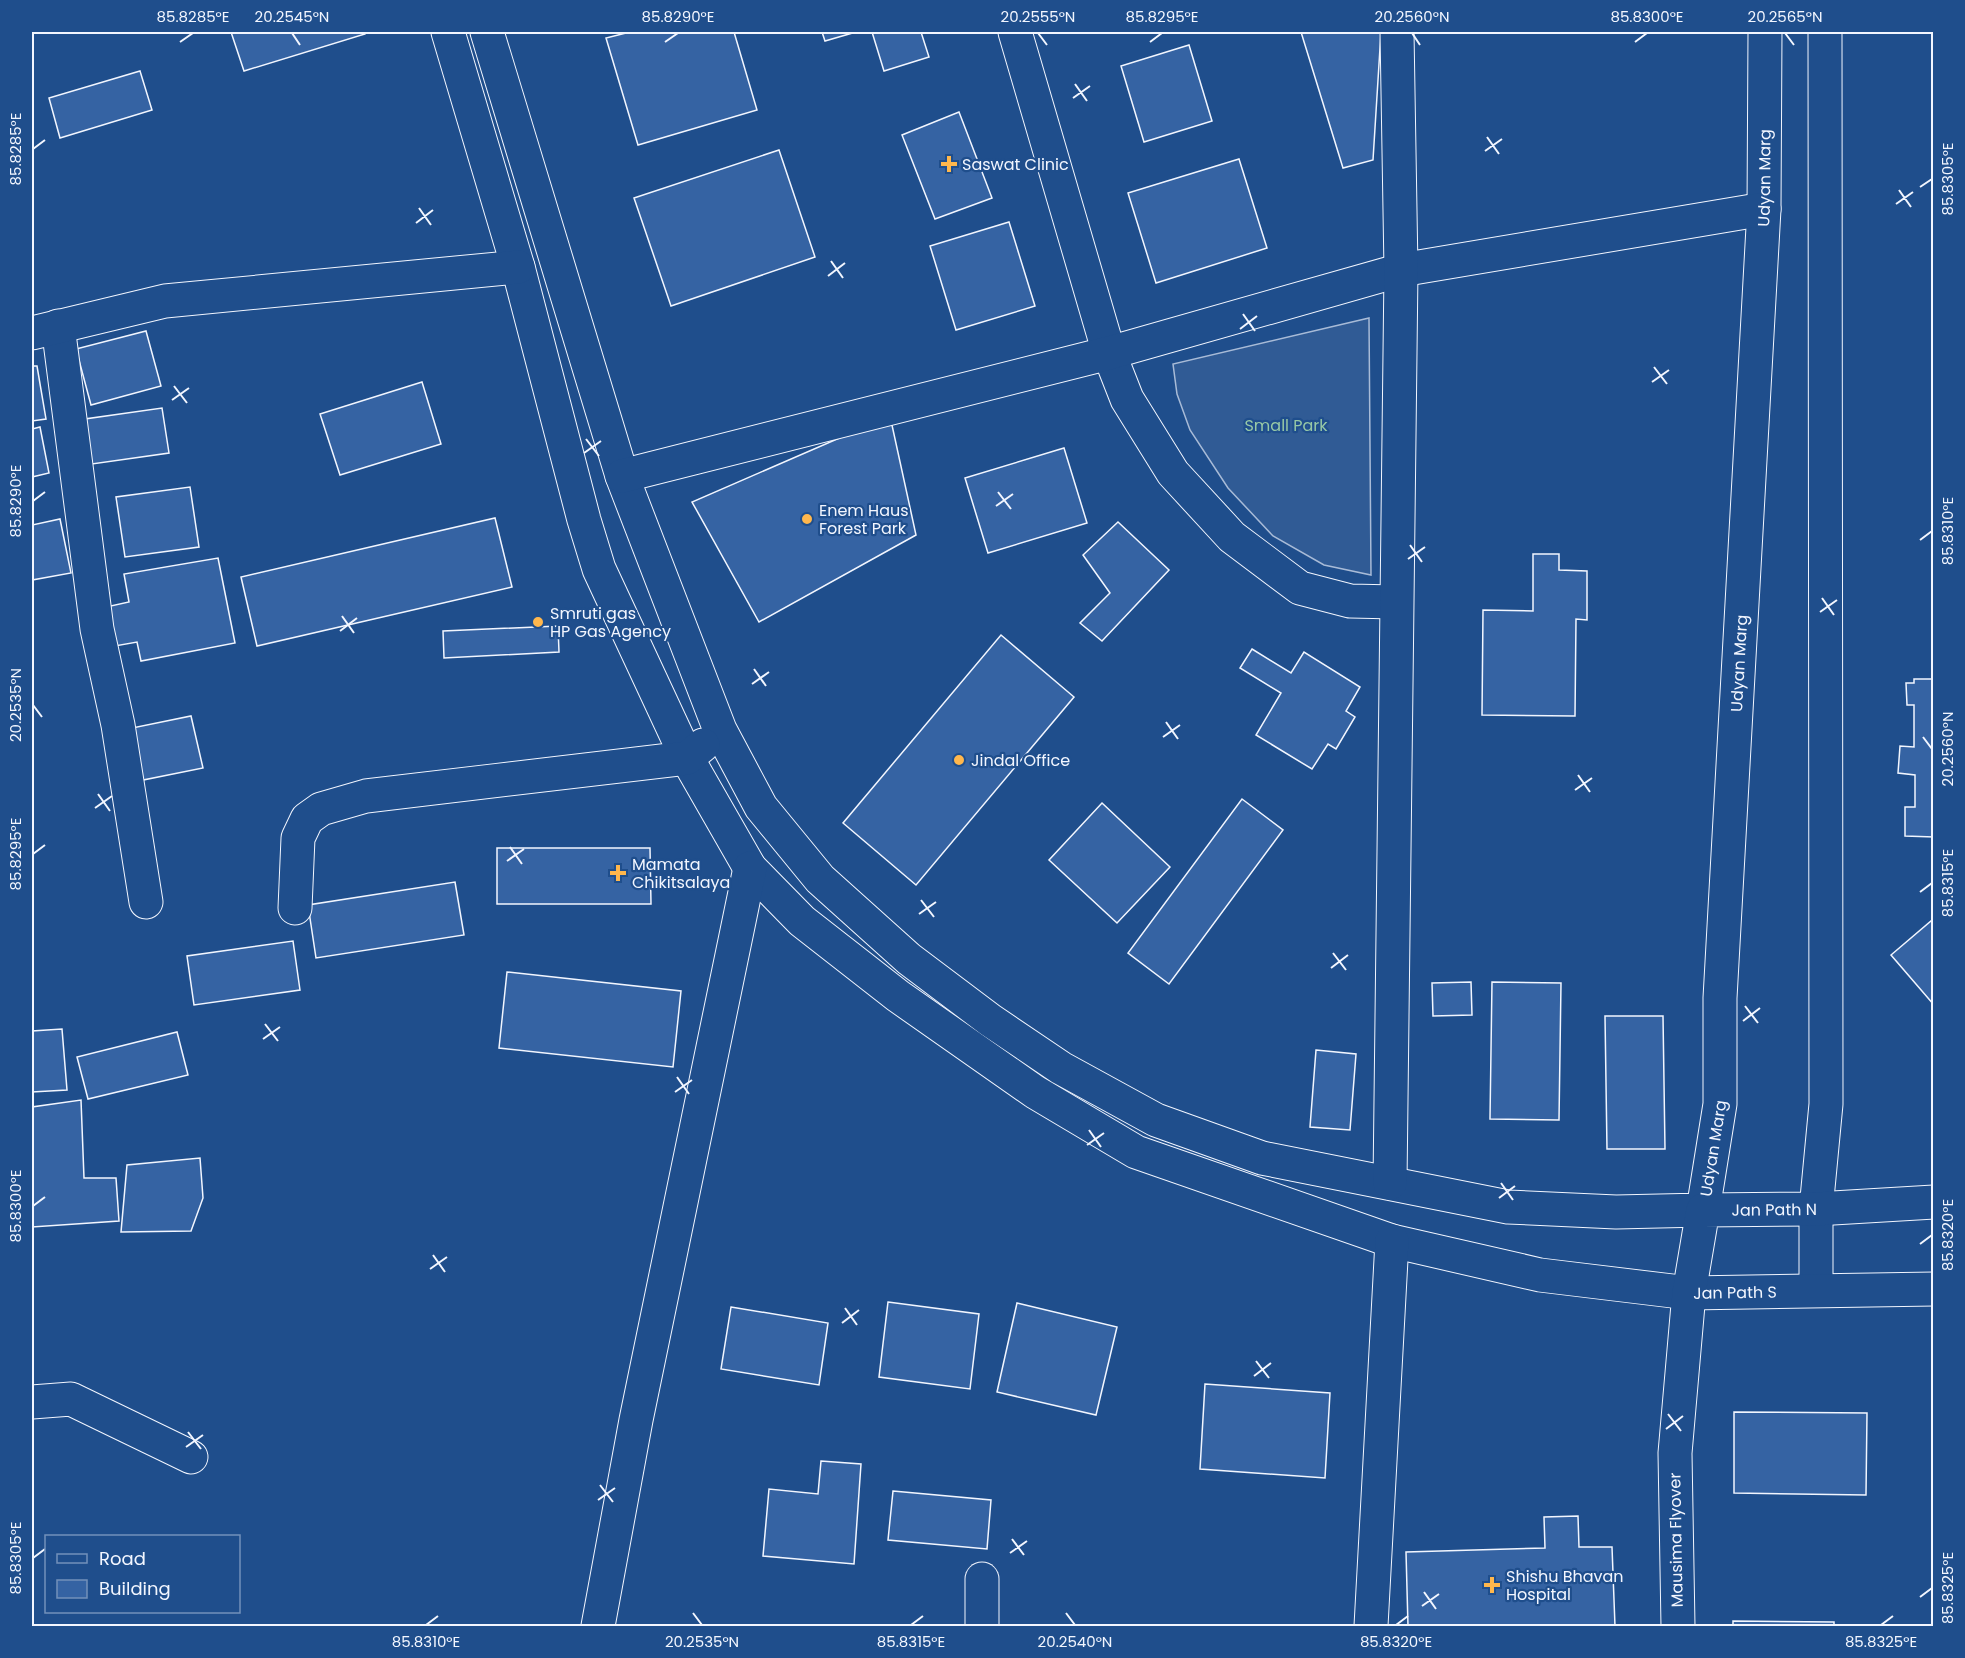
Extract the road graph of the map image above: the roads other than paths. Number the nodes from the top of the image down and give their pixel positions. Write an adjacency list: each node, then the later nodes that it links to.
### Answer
1 (448, 32): 8 (street, Jan Path S)
2 (487, 32): 12 (street, Jan Path N)
3 (1015, 32): 11 (street)
4 (1397, 32): 9 (street)
5 (1765, 32): 7 (street, Udyan Marg)
6 (1825, 32): 21 (street)
7 (1764, 209): 9 (street); 22 (street, Udyan Marg)
8 (518, 267): 10 (street); 15 (street, Jan Path S)
9 (1401, 270): 11 (street); 13 (street)
10 (45, 330): 17 (street)
11 (1108, 353): 12 (street); 13 (street)
12 (622, 476): 14 (street, Jan Path N)
13 (1396, 602): 19 (street)
14 (720, 730): 15 (street); 19 (street, Jan Path N)
15 (687, 758): 16 (street, Jan Path S); 18 (street)
16 (750, 868): 23 (street, Jan Path S); 31 (street)
17 (146, 903)
18 (295, 908)
19 (1390, 1183): 22 (street, Jan Path N)
20 (1934, 1202): 21 (street, Jan Path N)
21 (1816, 1209): 22 (street, Jan Path N); 25 (street)
22 (1703, 1210): 26 (street, Udyan Marg)
23 (1392, 1241): 26 (street, Jan Path S); 33 (street)
24 (1934, 1289): 25 (street, Jan Path S)
25 (1816, 1290): 26 (street, Jan Path S)
26 (1689, 1293): 28 (street, Udyan Marg)
27 (32, 1402): 29 (street)
28 (1675, 1453): 34 (street, Mausima Flyover)
29 (191, 1457)
30 (982, 1579): 32 (street)
31 (598, 1626)
32 (982, 1626)
33 (1371, 1626)
34 (1678, 1626)

